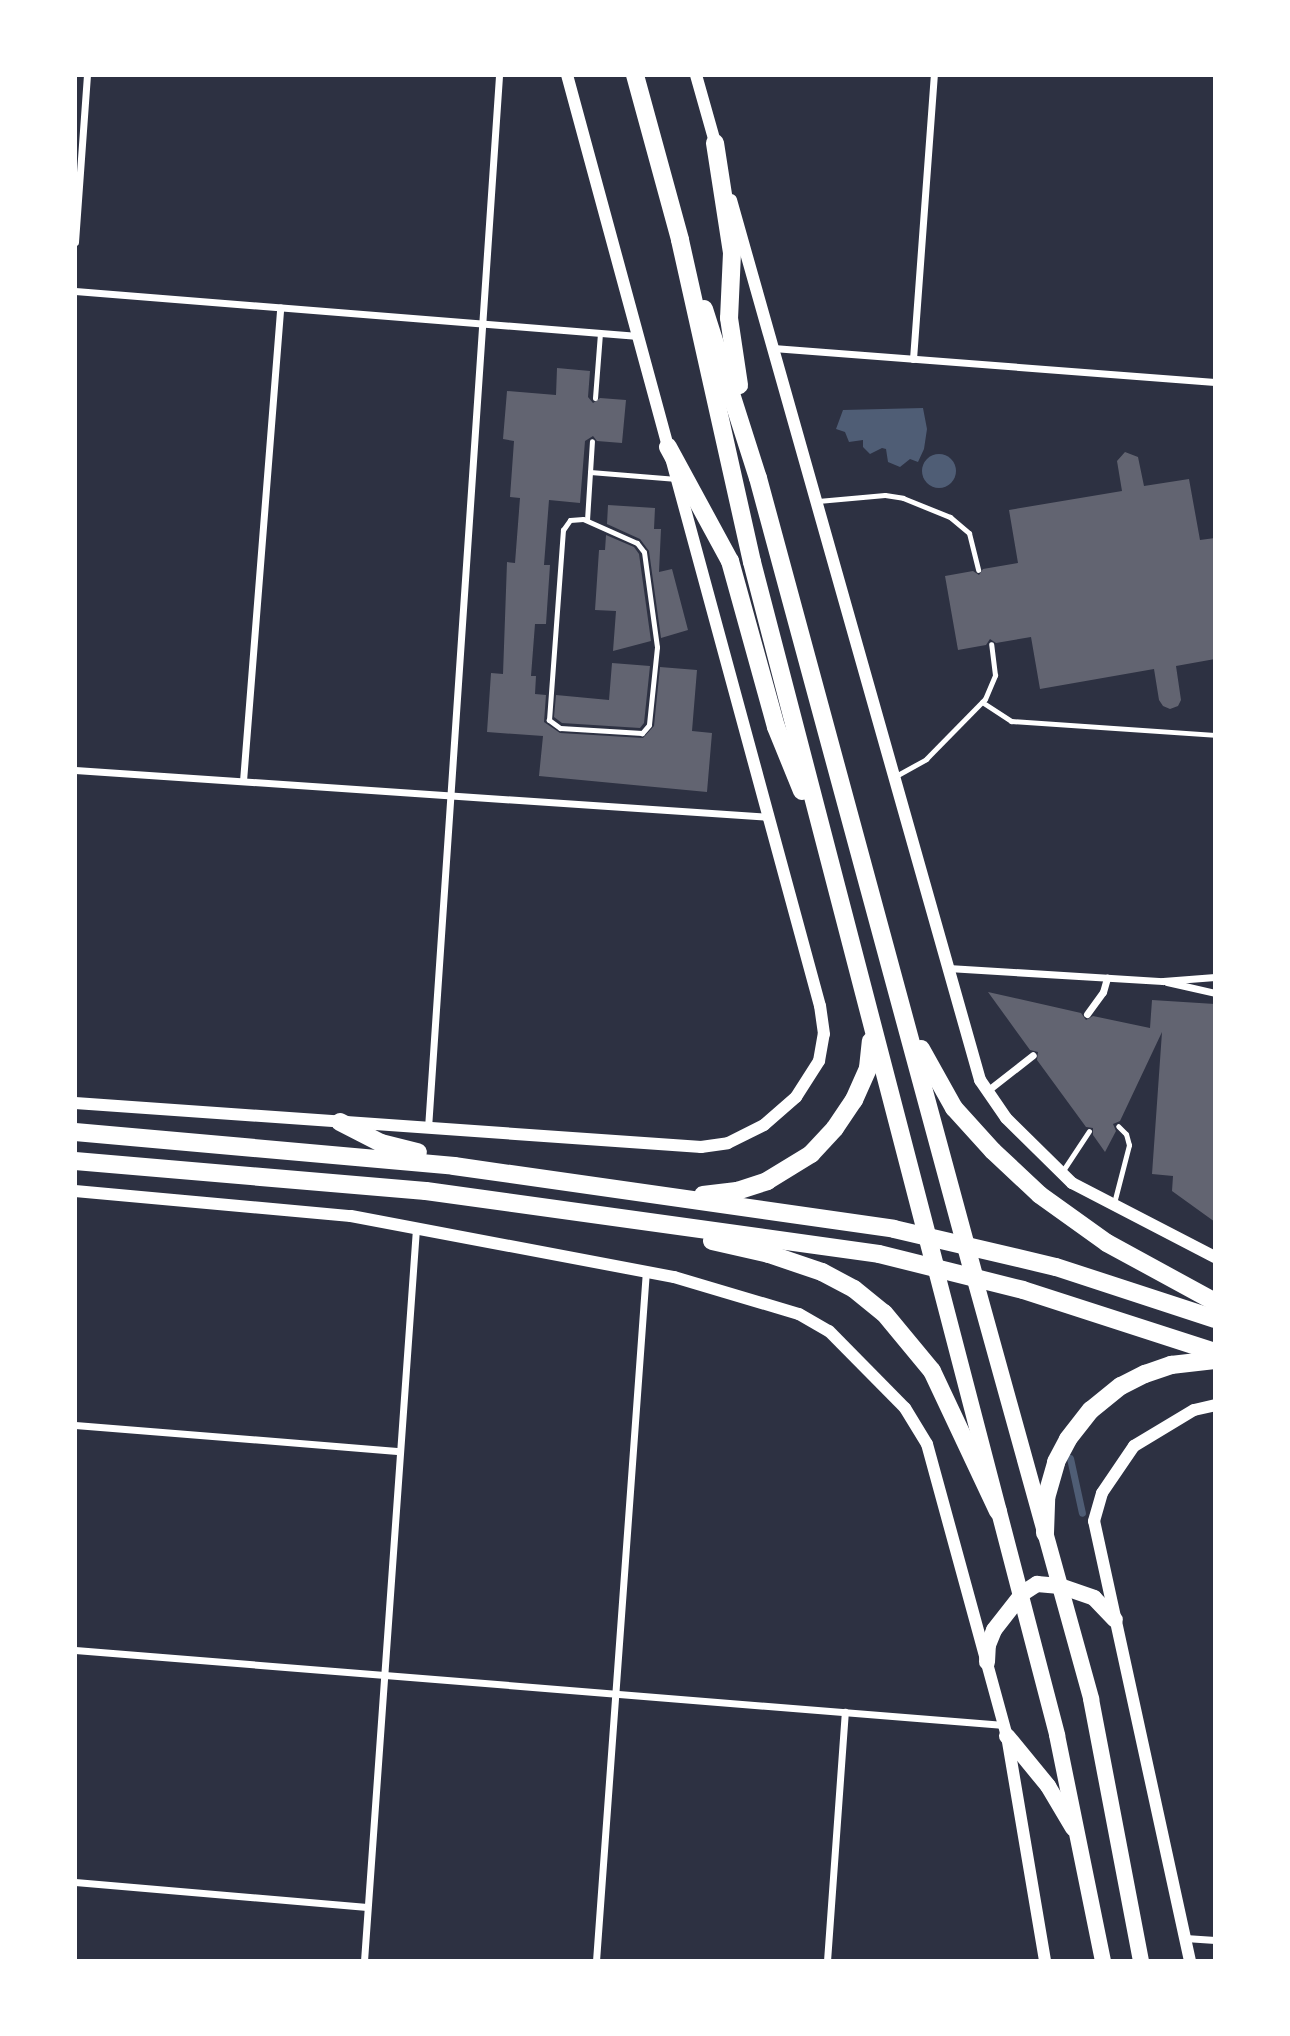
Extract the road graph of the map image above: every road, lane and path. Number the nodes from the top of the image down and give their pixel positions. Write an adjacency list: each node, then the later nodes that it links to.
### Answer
1 (87, 75): 9 (street)
2 (499, 75): 12 (street)
3 (567, 75): 14 (street)
4 (635, 75): 8 (highway)
5 (696, 75): 7 (street)
6 (934, 75): 16 (street)
7 (715, 143): 15 (street); 20 (highway)
8 (680, 240): 20 (highway); 35 (highway)
9 (75, 242)
10 (75, 291): 11 (street)
11 (280, 307): 12 (street); 32 (street)
12 (482, 323): 13 (street); 33 (street)
13 (600, 332): 14 (street); 18 (lane)
14 (638, 335): 21 (street)
15 (773, 348): 16 (street); 24 (street)
16 (913, 359): 17 (street)
17 (1215, 382)
18 (595, 398)
19 (592, 441): 22 (lane)
20 (748, 443): 40 (highway)
21 (668, 447): 23 (street); 35 (highway)
22 (590, 472): 23 (lane); 25 (lane)
23 (677, 479): 34 (street)
24 (818, 501): 26 (lane); 31 (street)
25 (587, 520): 25 (lane)
26 (978, 570)
27 (991, 644): 28 (lane)
28 (982, 702): 29 (lane); 31 (lane)
29 (1215, 735)
30 (75, 770): 32 (street)
31 (894, 776): 36 (street)
32 (243, 781): 33 (street)
33 (451, 795): 34 (street); 49 (street)
34 (769, 817): 49 (street)
35 (827, 852): 42 (highway)
36 (947, 968): 37 (street); 45 (street)
37 (1107, 978): 39 (street); 43 (street)
38 (1215, 978): 39 (street)
39 (1163, 981): 41 (street)
40 (894, 982): 61 (highway); 66 (highway)
41 (1215, 993)
42 (865, 1000): 56 (highway); 60 (highway)
43 (1087, 1014)
44 (1033, 1055): 45 (street)
45 (986, 1091): 53 (street)
46 (75, 1103): 47 (street)
47 (340, 1122): 49 (street); 54 (highway)
48 (1118, 1126): 57 (lane)
49 (428, 1128)
50 (1089, 1131): 53 (lane)
51 (75, 1132): 54 (highway)
52 (75, 1161): 58 (highway)
53 (1061, 1174): 57 (street)
54 (569, 1182): 56 (highway)
55 (75, 1191): 59 (street)
56 (641, 1193): 60 (highway)
57 (1113, 1206): 62 (street)
58 (569, 1210): 63 (highway); 73 (highway)
59 (416, 1228): 64 (street); 72 (street)
60 (926, 1235): 61 (highway); 63 (highway)
61 (965, 1244): 65 (highway); 67 (highway)
62 (1215, 1256)
63 (935, 1266): 65 (highway); 73 (main road)
64 (646, 1271): 79 (street); 81 (street)
65 (974, 1276): 68 (highway); 74 (main road)
66 (1215, 1302)
67 (1215, 1319)
68 (1215, 1352)
69 (1215, 1360): 74 (highway)
70 (1215, 1405): 77 (street)
71 (75, 1425): 72 (street)
72 (400, 1451): 80 (street)
73 (998, 1511): 76 (main road)
74 (1045, 1533): 75 (main road)
75 (1060, 1586): 76 (main road); 77 (main road); 94 (main road)
76 (1020, 1596): 79 (main road); 84 (main road)
77 (1115, 1620): 87 (street)
78 (75, 1650): 80 (street)
79 (987, 1662): 83 (street)
80 (384, 1674): 81 (street); 86 (street)
81 (615, 1693): 82 (street); 90 (street)
82 (845, 1712): 83 (street); 91 (street)
83 (1005, 1730): 84 (main road); 92 (street)
84 (1081, 1843): 93 (main road)
85 (75, 1882): 86 (street)
86 (367, 1907): 89 (street)
87 (1185, 1938): 88 (street); 95 (street)
88 (1215, 1940)
89 (364, 1961)
90 (596, 1961)
91 (827, 1961)
92 (1045, 1961)
93 (1103, 1961)
94 (1141, 1961)
95 (1190, 1961)

